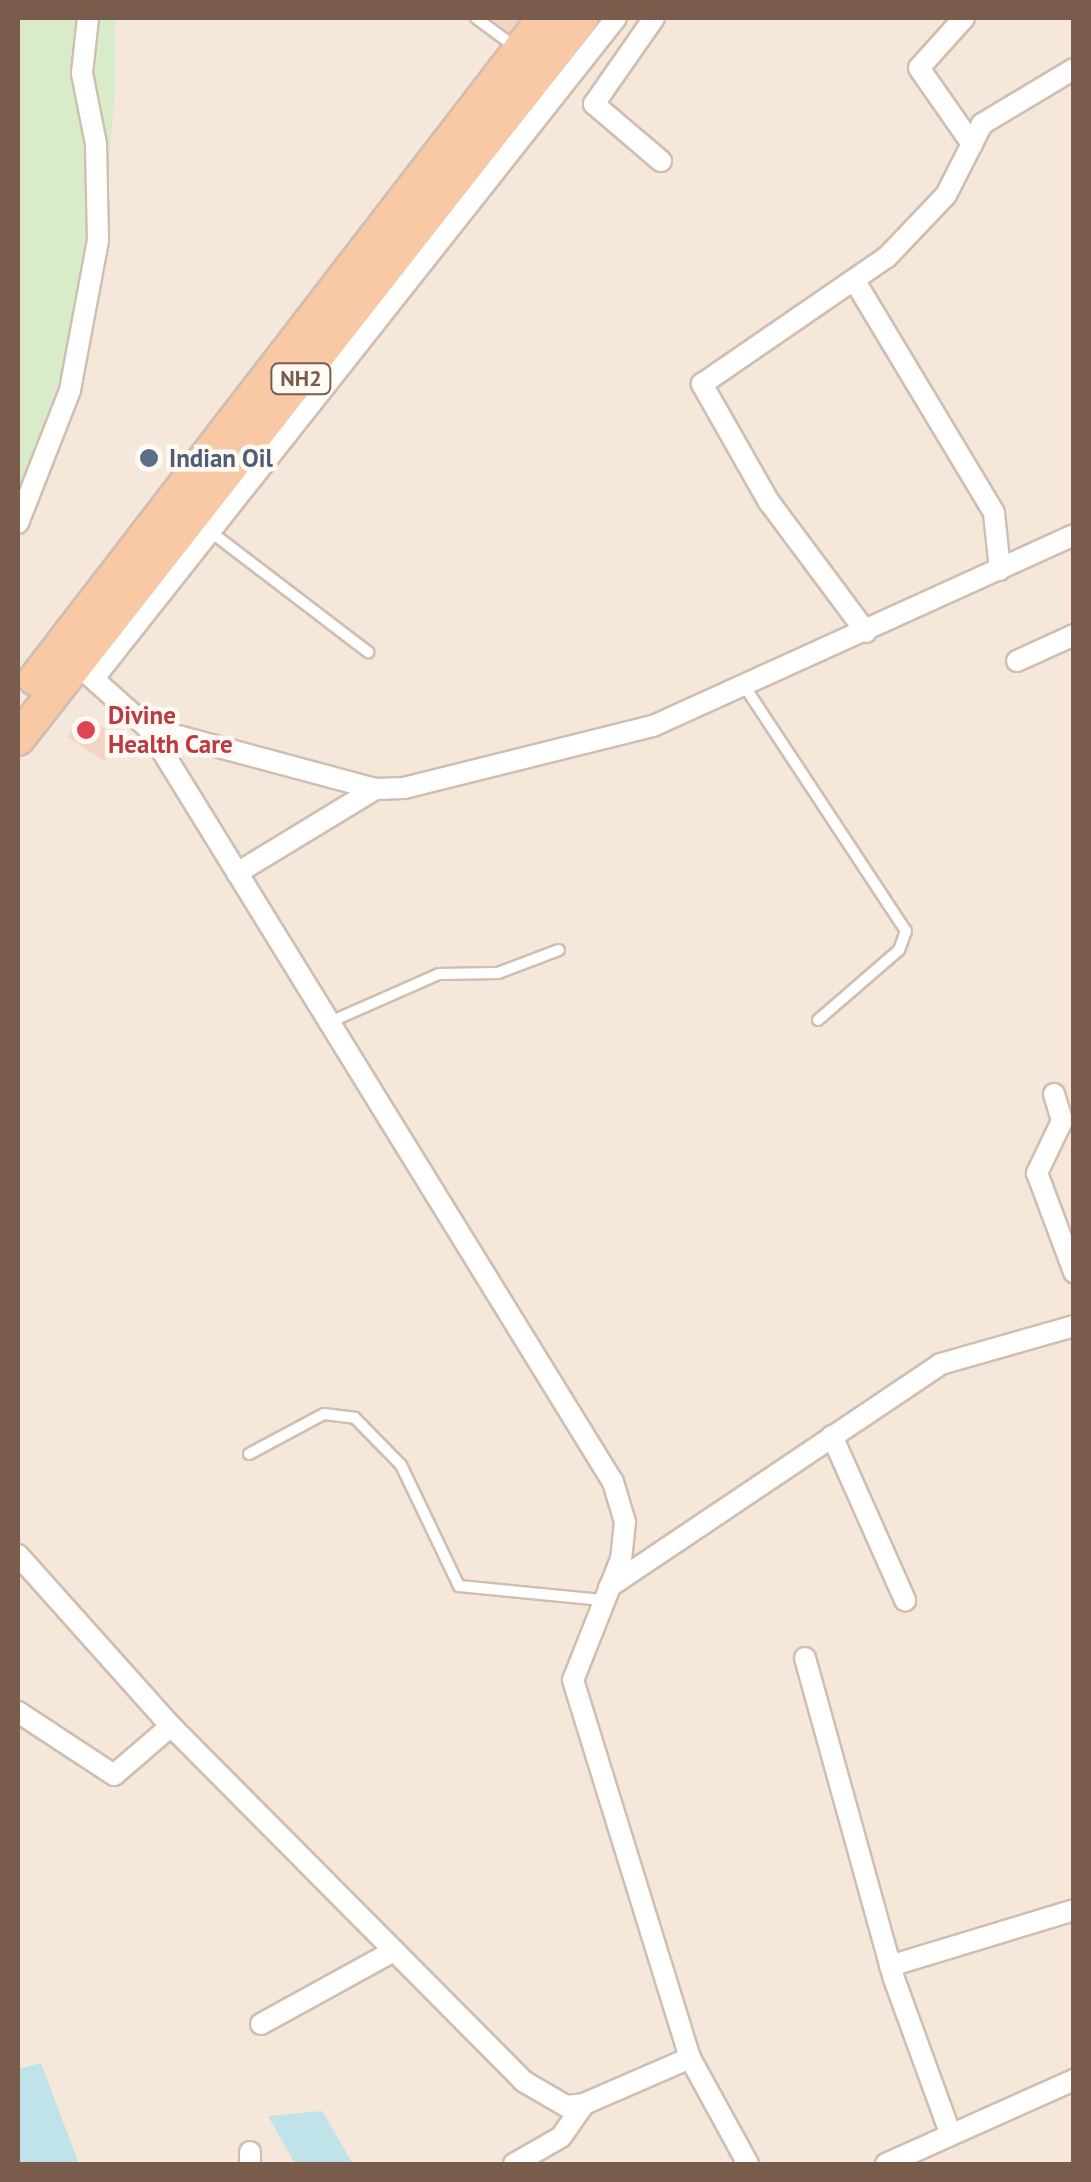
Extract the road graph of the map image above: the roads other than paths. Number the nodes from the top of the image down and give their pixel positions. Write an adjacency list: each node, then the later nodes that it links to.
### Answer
1 (88, 18): 13 (street)
2 (476, 18): 8 (lane)
3 (544, 18): 8 (highway, NH2)
4 (582, 18): 21 (highway, NH2)
5 (616, 18): 14 (street)
6 (654, 18): 11 (street)
7 (964, 18): 10 (street)
8 (519, 50): 21 (highway, NH2)
9 (1074, 69): 10 (street)
10 (972, 144): 12 (street)
11 (661, 160)
12 (856, 283): 16 (street); 17 (street)
13 (18, 523)
14 (211, 532): 19 (lane); 21 (street)
15 (1074, 535): 16 (street)
16 (1000, 570): 17 (street)
17 (866, 632): 22 (street)
18 (1074, 636): 20 (street)
19 (368, 652)
20 (1018, 661)
21 (76, 663): 23 (highway, NH2); 24 (street); 25 (highway, NH2)
22 (745, 687): 26 (street); 29 (lane)
23 (18, 702)
24 (148, 728): 26 (street); 27 (street)
25 (18, 739)
26 (375, 789): 27 (street)
27 (237, 872): 30 (street)
28 (559, 950): 30 (lane)
29 (818, 1020)
30 (330, 1022): 37 (street)
31 (1054, 1094): 32 (street)
32 (1074, 1272)
33 (1074, 1326): 34 (street)
34 (832, 1436): 37 (street); 38 (street)
35 (249, 1454): 37 (lane)
36 (18, 1555): 41 (street)
37 (605, 1594): 46 (street)
38 (905, 1600)
39 (805, 1658): 44 (street)
40 (18, 1712): 41 (street)
41 (171, 1726): 43 (street)
42 (1074, 1910): 44 (street)
43 (394, 1952): 45 (street); 48 (street)
44 (890, 1966): 49 (street)
45 (261, 2024)
46 (690, 2058): 48 (street); 51 (street)
47 (1074, 2080): 49 (street)
48 (584, 2104): 50 (street)
49 (950, 2135): 52 (street)
50 (514, 2164)
51 (748, 2164)
52 (886, 2164)

